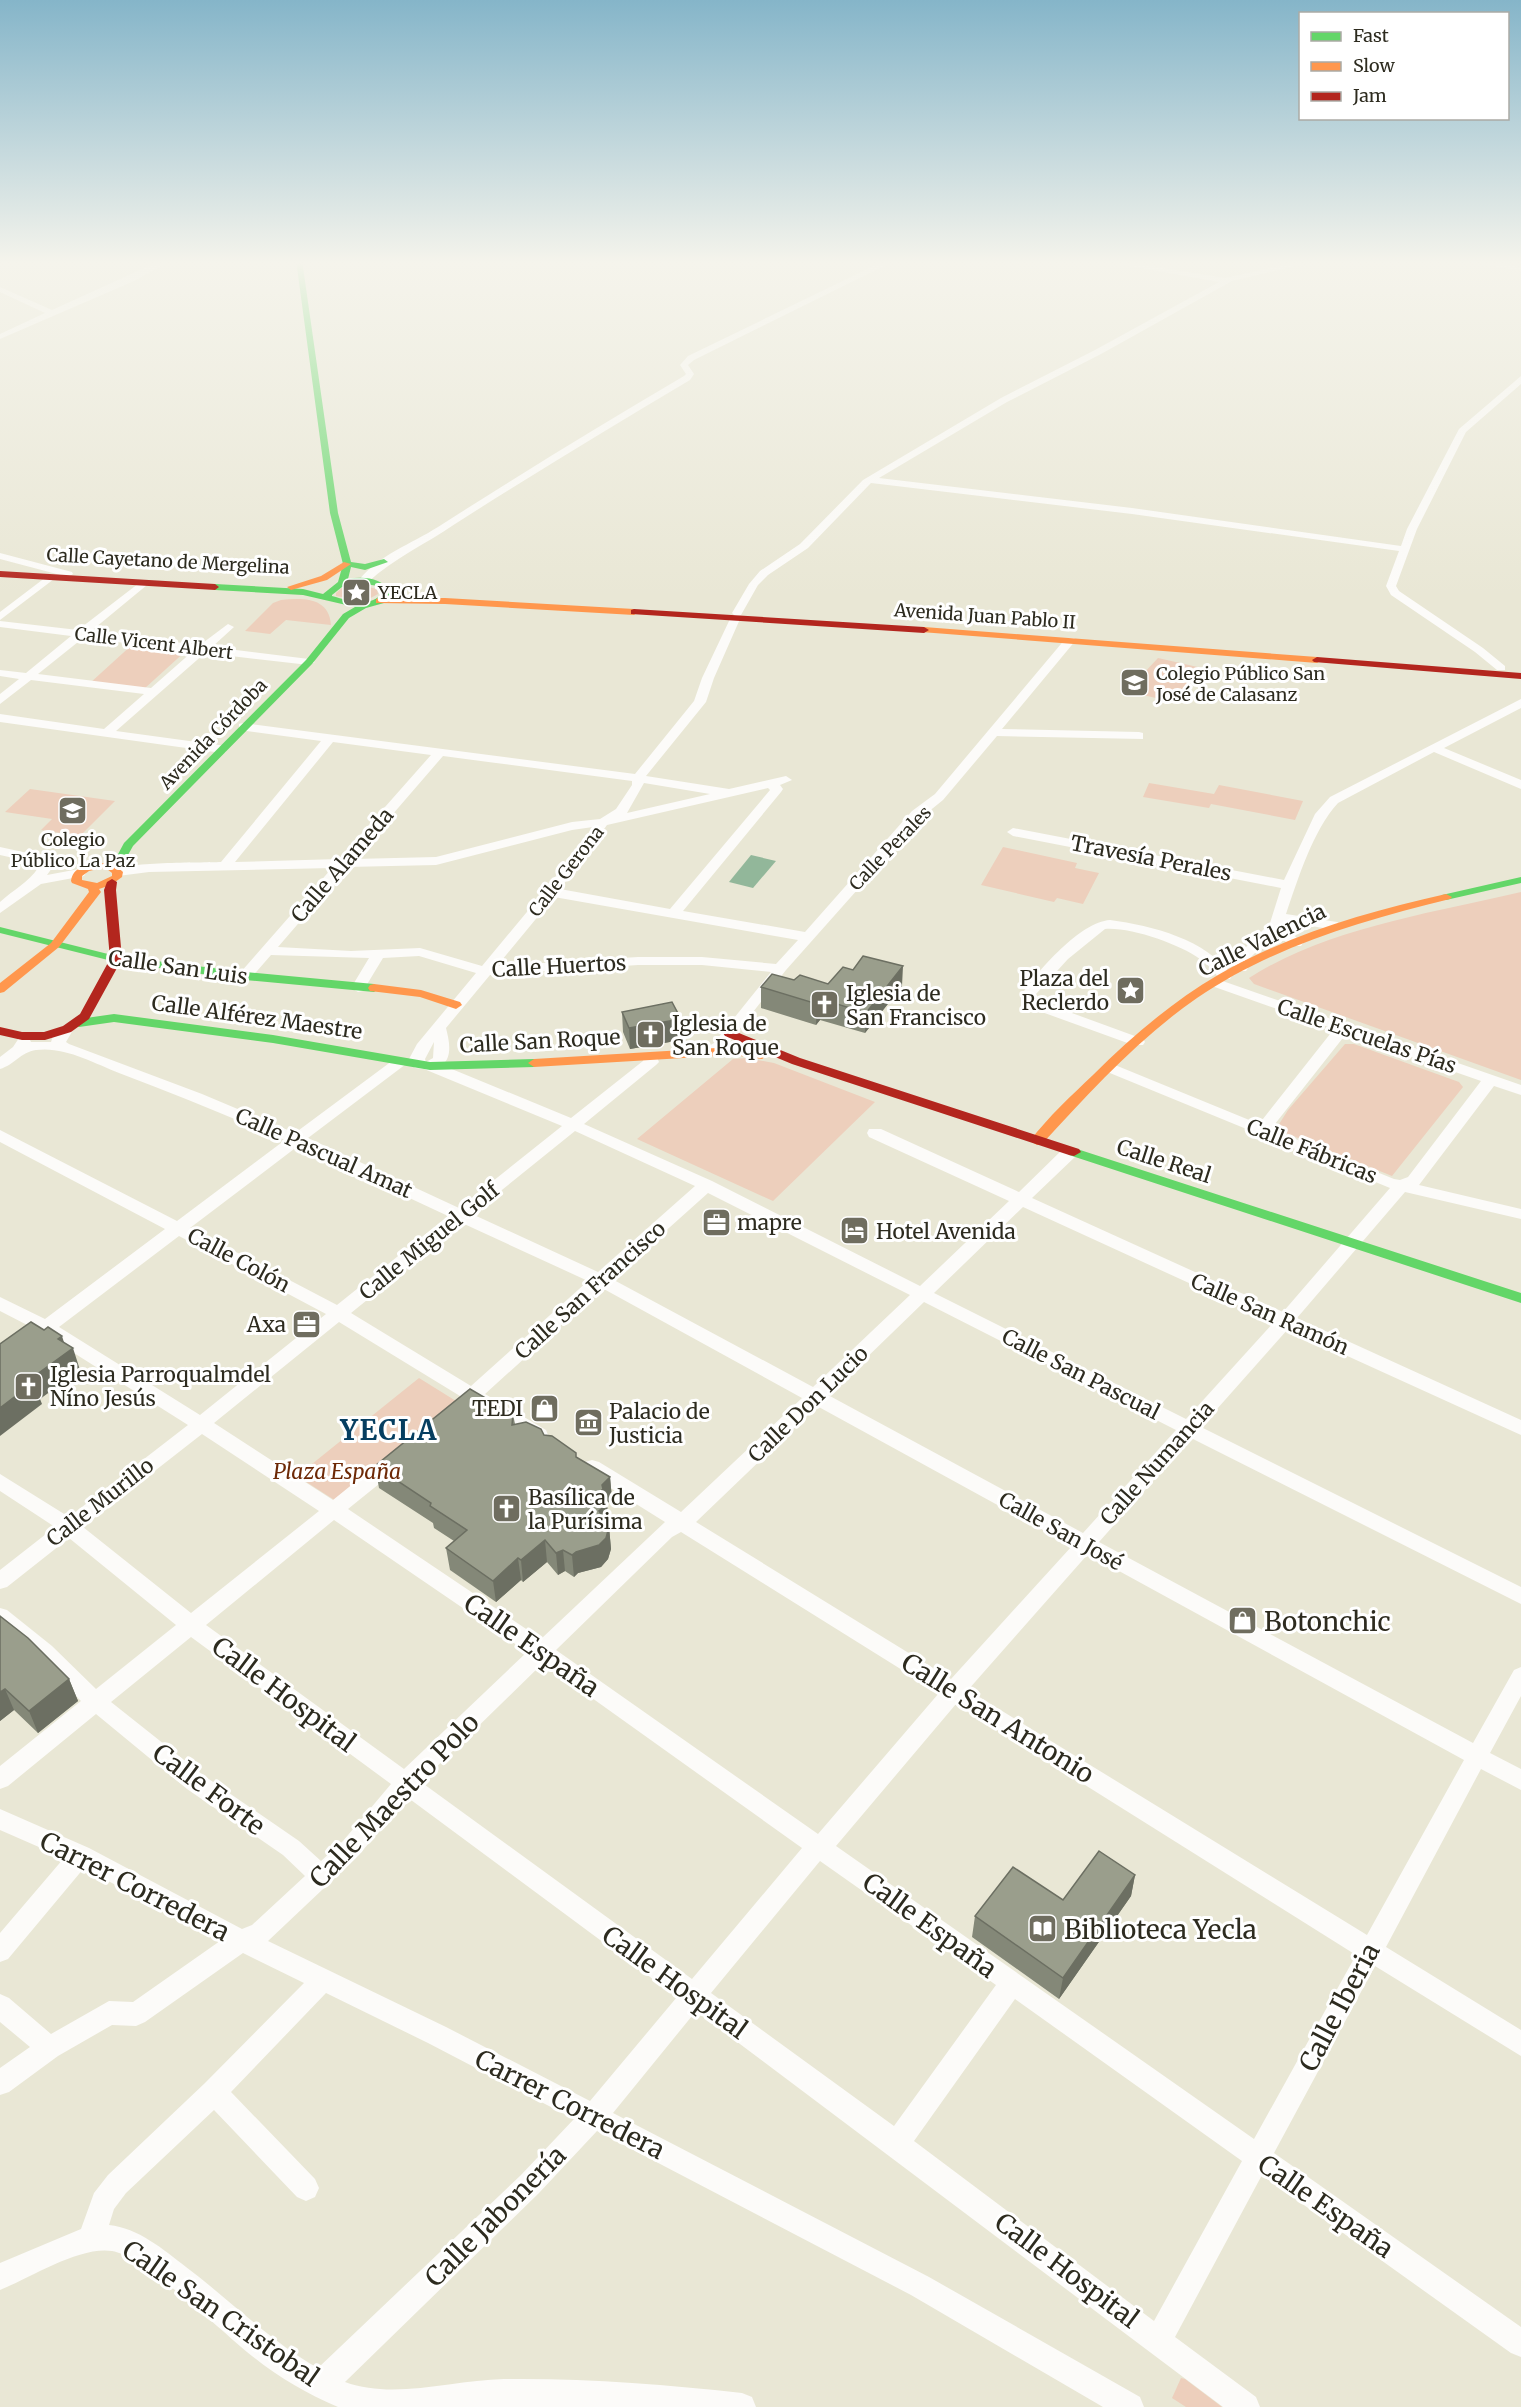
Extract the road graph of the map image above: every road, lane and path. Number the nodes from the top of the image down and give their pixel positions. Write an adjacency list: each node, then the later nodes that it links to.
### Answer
1 (315, 372): 8 (main road)
2 (689, 372): 11 (street)
3 (1058, 372): 5 (street, Calle Gerona)
4 (1521, 379): 6 (street)
5 (869, 480): 6 (street); 17 (street, Calle Gerona)
6 (1403, 549): 26 (street)
7 (0, 556): 9 (street)
8 (347, 564): 11 (main road); 11 (main road); 13 (main road); 14 (main road)
9 (5, 570): 10 (main road, Calle Cayetano de Mergelina); 13 (main road, Calle Cayetano de Mergelina)
10 (50, 577): 12 (main road, Calle Cayetano de Mergelina); 18 (street)
11 (375, 577): 14 (main road); 15 (main road); 16 (main road)
12 (142, 583): 14 (main road, Calle Cayetano de Mergelina); 22 (street)
13 (291, 587): 14 (main road, Calle Cayetano de Mergelina)
14 (333, 592): 16 (main road); 20 (main road)
15 (447, 598): 16 (main road); 17 (main road, Avenida Juan Pablo II)
16 (372, 603): 20 (main road, Avenida Córdoba)
17 (736, 616): 23 (main road, Avenida Juan Pablo II); 26 (main road, Avenida Juan Pablo II); 42 (street, Calle Gerona)
18 (0, 617)
19 (0, 624): 22 (street, Calle Vicent Albert)
20 (338, 625): 25 (main road, Avenida Córdoba)
21 (228, 627): 24 (street)
22 (80, 634): 24 (street, Calle Vicent Albert); 29 (street)
23 (1070, 640): 28 (main road, Avenida Juan Pablo II); 35 (street, Calle Perales)
24 (203, 649): 25 (street, Calle Vicent Albert); 30 (street)
25 (309, 662): 34 (main road, Avenida Córdoba)
26 (1501, 668): 28 (main road, Avenida Juan Pablo II)
27 (0, 673): 29 (street)
28 (1520, 675)
29 (29, 677): 30 (street); 31 (street)
30 (154, 692): 36 (street)
31 (0, 700)
32 (1521, 703): 39 (street)
33 (0, 718): 36 (street)
34 (243, 727): 38 (street); 40 (main road, Avenida Córdoba)
35 (992, 732): 37 (street); 69 (street, Calle Perales)
36 (106, 733): 40 (street)
37 (1139, 736)
38 (330, 738): 41 (street); 55 (street)
39 (1434, 748): 43 (street); 61 (street)
40 (222, 749): 50 (main road, Avenida Córdoba)
41 (439, 753): 42 (street); 53 (street, Calle Alameda)
42 (638, 778): 47 (street); 48 (street, Calle Gerona)
43 (1515, 778): 46 (street)
44 (786, 780): 45 (street)
45 (769, 783): 47 (street); 65 (street)
46 (1521, 785)
47 (726, 794): 48 (street)
48 (603, 822): 53 (street); 63 (street, Calle Gerona)
49 (1014, 832): 61 (street, Travesía Perales)
50 (126, 848): 54 (main road); 56 (street); 57 (main road, Avenida Córdoba)
51 (0, 851): 52 (street)
52 (41, 860): 58 (street); 60 (street)
53 (343, 863): 55 (street); 72 (street, Calle Alameda)
54 (98, 866): 57 (main road); 58 (main road)
55 (225, 866): 56 (street)
56 (173, 867): 57 (street)
57 (115, 874): 62 (main road); 74 (main road)
58 (76, 876): 60 (street); 62 (main road)
59 (1521, 880): 67 (main road, Calle Valencia)
60 (37, 881): 64 (street)
61 (1289, 885): 66 (street)
62 (93, 887): 71 (main road)
63 (551, 892): 65 (street); 77 (street, Calle Gerona)
64 (0, 909)
65 (675, 912): 69 (street)
66 (1277, 921): 67 (street); 70 (street); 75 (street)
67 (1337, 926): 70 (main road, Calle Valencia)
68 (0, 930): 71 (main road, Calle San Luis)
69 (808, 937): 76 (street, Calle Perales)
70 (1296, 943): 75 (main road, Calle Valencia)
71 (55, 945): 74 (main road, Calle San Luis); 81 (main road)
72 (268, 951): 73 (street, Calle Huertos); 78 (street, Calle Alameda)
73 (379, 953): 77 (street, Calle Huertos); 80 (street)
74 (116, 959): 78 (main road, Calle San Luis); 83 (main road)
75 (1241, 968): 79 (main road, Calle Valencia)
76 (780, 969): 77 (street, Calle Huertos); 86 (street, Calle Perales)
77 (485, 971): 82 (street, Calle Gerona)
78 (245, 976): 80 (main road, Calle San Luis)
79 (1220, 979): 84 (street, Calle Escuelas Pías); 87 (main road, Calle Valencia); 87 (street)
80 (358, 988): 82 (main road, Calle San Luis)
81 (0, 989)
82 (456, 1005): 95 (street, Calle Gerona)
83 (72, 1026): 88 (main road, Calle Alférez Maestre); 89 (street); 92 (main road, Calle Alférez Maestre)
84 (1343, 1028): 97 (street, Calle Escuelas Pías); 100 (street)
85 (0, 1031): 88 (main road)
86 (729, 1033): 90 (street, Calle Perales); 93 (main road)
87 (1138, 1042): 96 (main road, Calle Valencia)
88 (21, 1044): 89 (street, Calle Pascual Amat); 94 (street)
89 (64, 1047): 103 (street, Calle Pascual Amat)
90 (707, 1052): 91 (main road, Calle San Roque); 93 (main road, Calle San Roque)
91 (650, 1056): 95 (main road, Calle San Roque); 99 (street, Calle Miguel Golf)
92 (401, 1061): 95 (main road, Calle Alférez Maestre); 103 (street)
93 (796, 1061): 104 (main road, Calle Real)
94 (0, 1064)
95 (425, 1065): 99 (street, Calle San Pascual)
96 (1110, 1068): 100 (street, Calle Fábricas); 104 (main road, Calle Valencia)
97 (1491, 1079): 98 (street, Calle Escuelas Pías); 107 (street, Calle Numancia)
98 (1521, 1090)
99 (572, 1124): 106 (street, Calle San Pascual); 110 (street, Calle Miguel Golf)
100 (1262, 1130): 107 (street, Calle Fábricas)
101 (875, 1133): 108 (street, Calle San Ramón)
102 (0, 1135): 111 (street, Calle Colón)
103 (296, 1139): 110 (street, Calle Pascual Amat); 111 (street)
104 (1038, 1142): 105 (main road, Calle Real)
105 (1070, 1152): 108 (street, Calle Don Lucio); 112 (main road, Calle Real)
106 (706, 1185): 113 (street, Calle San Francisco); 114 (street, Calle San Pascual)
107 (1401, 1186): 109 (street, Calle Fábricas); 112 (street, Calle Numancia)
108 (1020, 1200): 114 (street, Calle Don Lucio); 118 (street, Calle San Ramón)
109 (1521, 1214)
110 (460, 1215): 113 (street, Calle Pascual Amat); 117 (street, Calle Miguel Golf)
111 (178, 1227): 117 (street, Calle Colón); 119 (street)
112 (1351, 1242): 115 (main road, Calle Real); 118 (street, Calle Numancia)
113 (602, 1281): 121 (street, Calle San Francisco); 122 (street, Calle San José)
114 (922, 1294): 122 (street, Calle Don Lucio); 125 (street, Calle San Pascual)
115 (1521, 1298)
116 (0, 1303): 119 (street, Calle España)
117 (339, 1314): 121 (street, Calle Colón); 124 (street, Calle Miguel Golf)
118 (1285, 1321): 125 (street, Calle Numancia); 126 (street, Calle San Ramón)
119 (46, 1327): 120 (street); 124 (street, Calle España)
120 (26, 1343)
121 (474, 1395): 123 (street, Calle San Francisco); 127 (street)
122 (816, 1396): 132 (street, Calle Don Lucio); 134 (street, Calle San José)
123 (448, 1416)
124 (201, 1424): 131 (street, Calle España); 133 (street, Calle Murillo)
125 (1188, 1428): 134 (street, Calle Numancia); 136 (street, Calle San Pascual)
126 (1521, 1428)
127 (553, 1443)
128 (405, 1453): 131 (street)
129 (573, 1455): 132 (street, Calle San Antonio)
130 (0, 1481): 133 (street, Calle Hospital)
131 (335, 1511): 138 (street); 139 (street, Calle España)
132 (681, 1522): 139 (street, Calle Don Lucio); 141 (street, Calle San Antonio)
133 (68, 1527): 135 (street, Calle Murillo); 138 (street, Calle Hospital)
134 (1084, 1544): 141 (street, Calle Numancia); 143 (street, Calle San José)
135 (0, 1581)
136 (1521, 1596)
137 (0, 1616): 142 (street, Calle Forte)
138 (191, 1625): 142 (street); 146 (street, Calle Hospital)
139 (542, 1651): 146 (street, Calle Maestro Polo); 148 (street, Calle España)
140 (1521, 1676): 143 (street, Calle Iberia)
141 (954, 1691): 148 (street, Calle Numancia); 153 (street, Calle San Antonio)
142 (96, 1702): 144 (street); 150 (street, Calle Forte)
143 (1477, 1756): 145 (street, Calle San José); 153 (street, Calle Iberia)
144 (0, 1779)
145 (1521, 1780)
146 (405, 1784): 150 (street, Calle Maestro Polo); 156 (street, Calle Hospital)
147 (0, 1819): 149 (street, Carrer Corredera)
148 (821, 1846): 155 (street, Calle España); 156 (street, Calle Jabonería)
149 (81, 1855): 151 (street, Carrer Corredera); 152 (street)
150 (320, 1876): 151 (street, Calle Maestro Polo)
151 (241, 1940): 154 (street, Carrer Corredera); 159 (street, Calle Maestro Polo)
152 (0, 1951)
153 (1369, 1951): 158 (street, Calle San Antonio); 164 (street, Calle Iberia)
154 (324, 1979): 161 (street); 162 (street, Carrer Corredera)
155 (1011, 1984): 163 (street); 164 (street, Calle España)
156 (692, 1995): 162 (street, Calle Jabonería); 163 (street, Calle Hospital)
157 (0, 2006): 159 (street)
158 (1521, 2044)
159 (49, 2048): 160 (street, Calle Maestro Polo)
160 (0, 2083)
161 (214, 2092): 165 (street); 166 (street)
162 (594, 2116): 170 (street, Calle Jabonería); 172 (street, Carrer Corredera)
163 (897, 2144): 168 (street, Calle Hospital)
164 (1258, 2159): 168 (street, Calle Iberia); 169 (street, Calle España)
165 (306, 2188)
166 (91, 2240): 167 (street); 170 (street, Calle San Cristobal)
167 (0, 2277)
168 (1159, 2339): 173 (street, Calle Hospital)
169 (1521, 2343)
170 (321, 2385): 171 (street, Calle San Cristobal)
171 (742, 2407)
172 (1130, 2407)
173 (1246, 2407)

